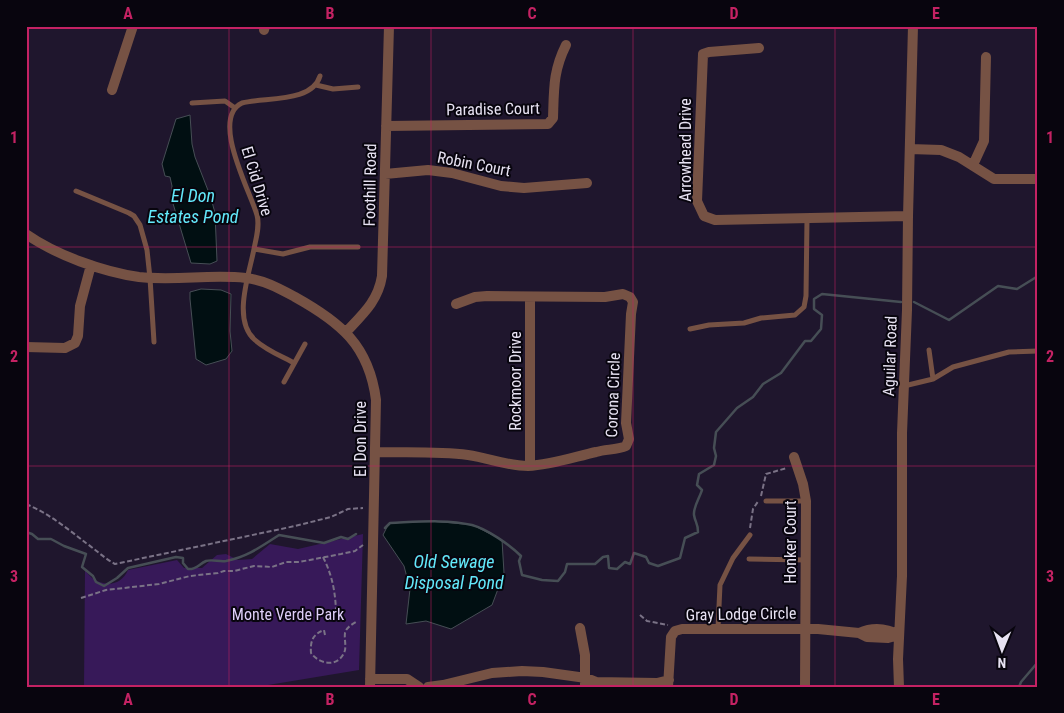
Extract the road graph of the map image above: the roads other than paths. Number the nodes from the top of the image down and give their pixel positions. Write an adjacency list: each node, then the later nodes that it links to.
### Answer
1 (133, 26): 10 (street)
2 (389, 26): 13 (street, Foothill Road)
3 (914, 26): 14 (street, Aguilar Road)
4 (566, 45): 13 (street, Paradise Court)
5 (759, 48): 21 (street, Arrowhead Drive)
6 (986, 58): 15 (street)
7 (320, 76): 8 (lane)
8 (316, 86): 9 (lane); 12 (lane)
9 (358, 87)
10 (112, 90)
11 (192, 103): 12 (lane)
12 (234, 108): 24 (lane, El Cid Drive)
13 (386, 126): 16 (street, Foothill Road)
14 (910, 148): 15 (street); 20 (street, Aguilar Road)
15 (973, 165): 17 (street)
16 (385, 174): 18 (street, Robin Court); 31 (street, Foothill Road)
17 (1038, 178)
18 (587, 183)
19 (76, 192): 26 (lane)
20 (908, 216): 21 (street, Arrowhead Drive); 40 (street, Aguilar Road)
21 (807, 218): 30 (lane)
22 (26, 234): 25 (street, El Don Drive)
23 (358, 247): 24 (lane)
24 (254, 248): 27 (lane, El Cid Drive)
25 (92, 265): 26 (street, El Don Drive); 34 (street)
26 (150, 278): 27 (street, El Don Drive); 32 (lane)
27 (248, 278): 31 (street, El Don Drive); 37 (lane, El Cid Drive)
28 (530, 296): 29 (street, Corona Circle); 43 (street, Rockmoor Drive); 43 (street, Corona Circle)
29 (456, 304)
30 (690, 329)
31 (346, 332): 41 (street, El Don Drive)
32 (154, 342)
33 (305, 344): 37 (lane)
34 (26, 347)
35 (930, 350): 38 (lane)
36 (1038, 351): 38 (lane)
37 (294, 363): 39 (lane)
38 (934, 379): 40 (lane)
39 (284, 382)
40 (904, 386): 52 (street, Aguilar Road)
41 (375, 452): 43 (street, Corona Circle); 54 (street, El Don Drive)
42 (795, 461): 45 (street, Honker Court)
43 (530, 466)
44 (766, 501): 45 (lane)
45 (806, 501): 48 (street, Honker Court)
46 (750, 535): 50 (lane)
47 (749, 560): 48 (lane)
48 (806, 560): 51 (street, Honker Court)
49 (580, 628): 53 (street)
50 (718, 628): 51 (street, Gray Lodge Circle); 55 (street, Gray Lodge Circle)
51 (805, 629): 52 (street, Gray Lodge Circle); 59 (street, Gray Lodge Circle)
52 (899, 634): 60 (street, Aguilar Road)
53 (586, 682): 55 (street); 56 (street)
54 (370, 683): 57 (street)
55 (669, 683)
56 (457, 684): 58 (street)
57 (419, 687)
58 (428, 687)
59 (804, 687)
60 (899, 687)

